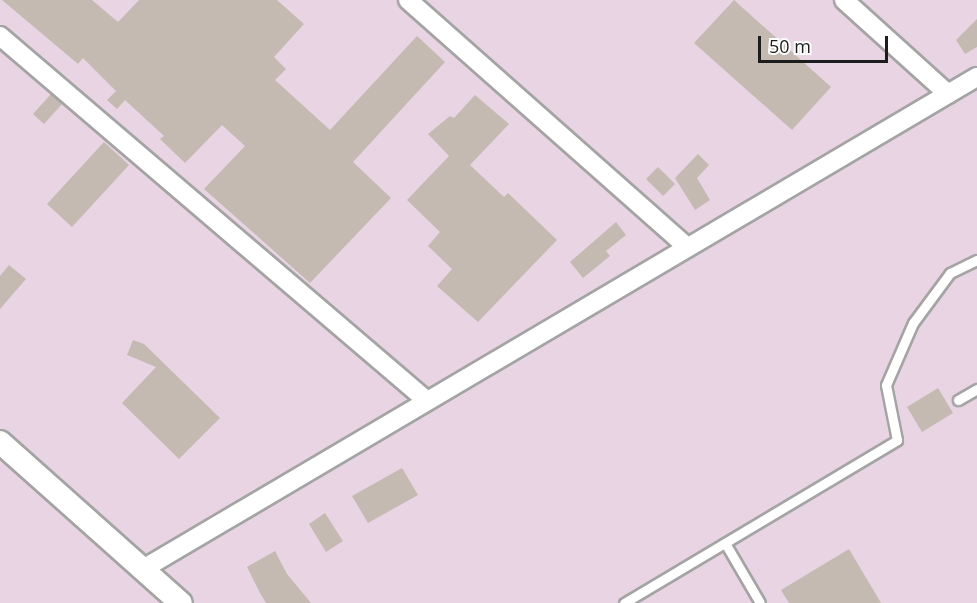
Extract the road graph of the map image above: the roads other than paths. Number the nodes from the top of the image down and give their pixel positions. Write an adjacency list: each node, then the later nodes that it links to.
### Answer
1 (408, 0): 6 (street)
2 (844, 0): 5 (street)
3 (0, 36): 9 (street)
4 (977, 77): 5 (street)
5 (948, 94): 6 (street)
6 (687, 247): 9 (street)
7 (977, 260): 12 (lane)
8 (977, 389): 10 (lane)
9 (426, 400): 13 (street)
10 (958, 400)
11 (0, 442): 13 (street)
12 (725, 543): 15 (lane); 16 (lane)
13 (143, 569): 14 (street)
14 (181, 603)
15 (624, 603)
16 (760, 603)

